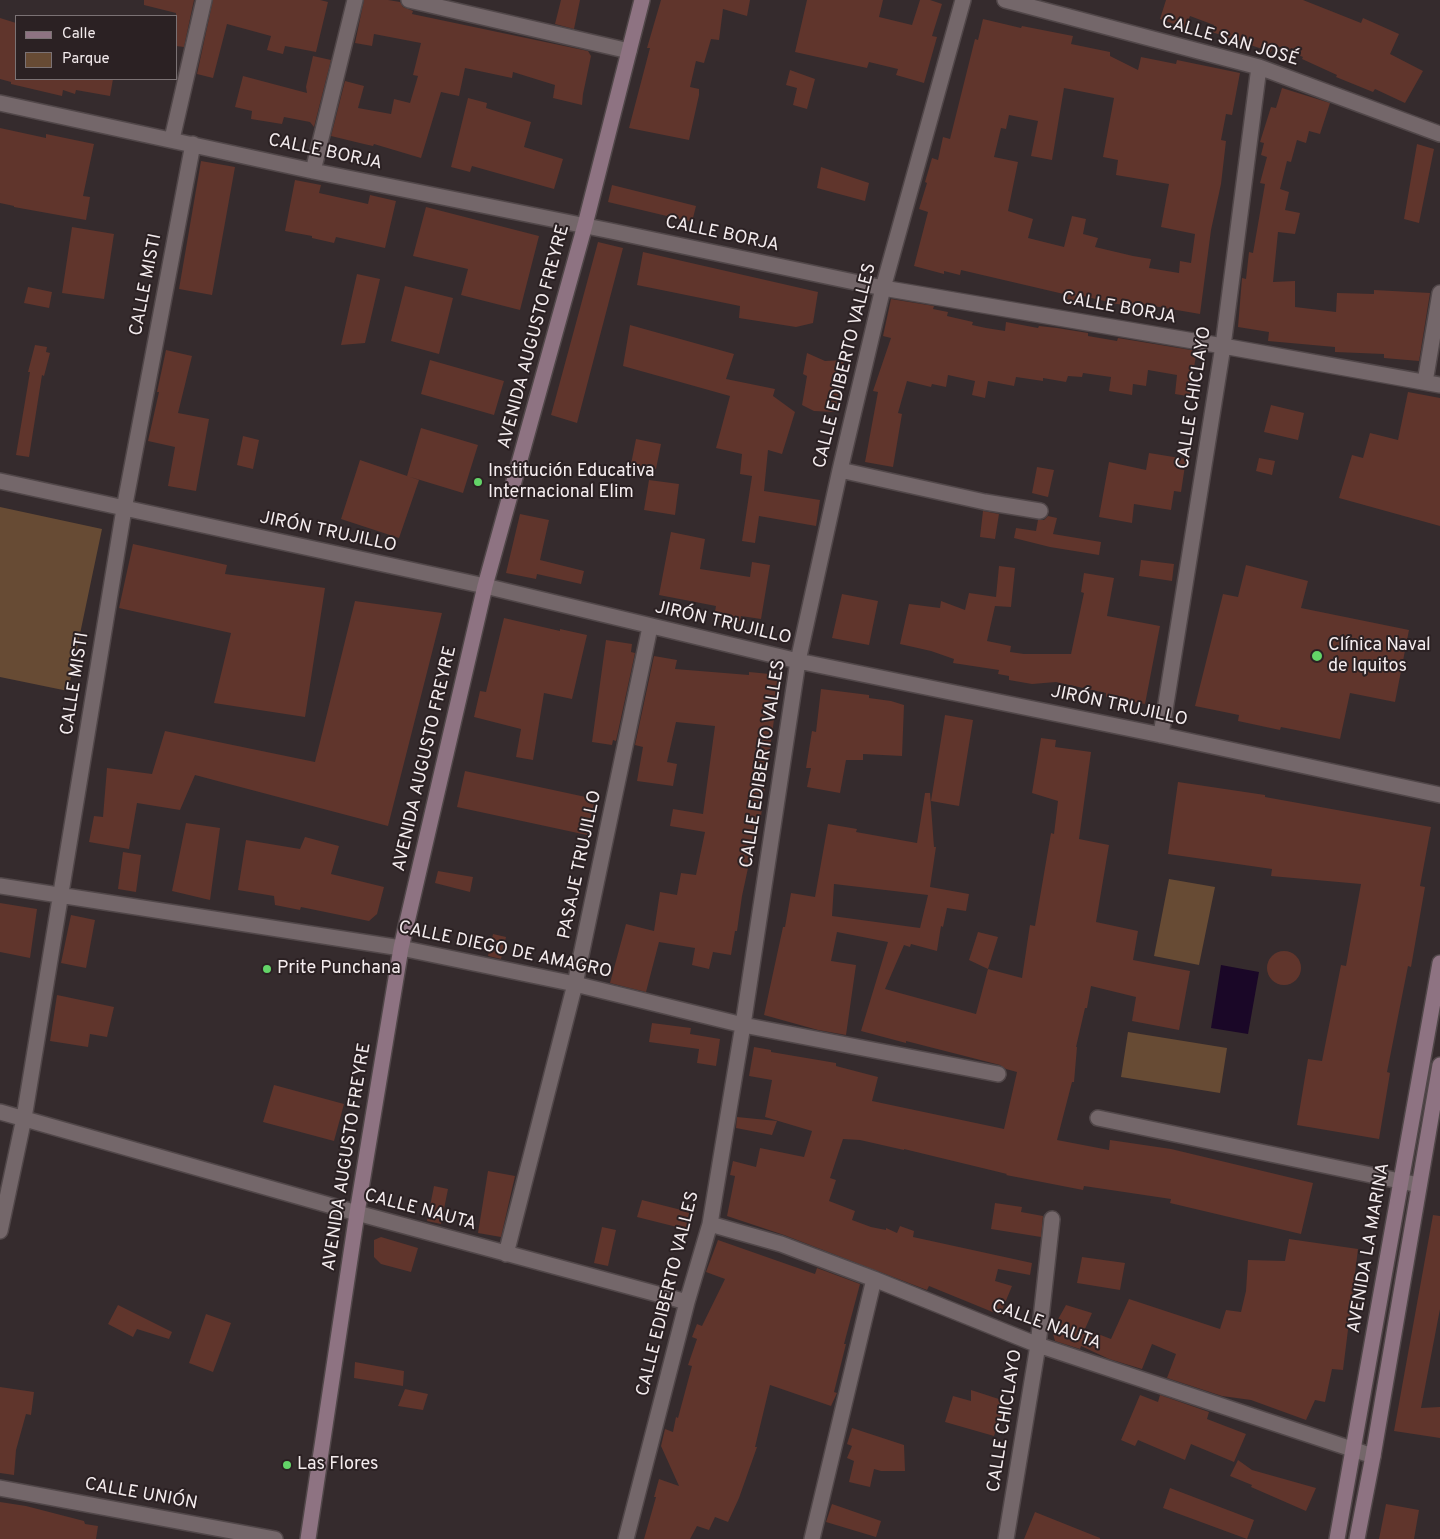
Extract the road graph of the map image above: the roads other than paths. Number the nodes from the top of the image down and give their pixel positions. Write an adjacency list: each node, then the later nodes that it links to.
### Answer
1 (204, 0): 11 (street)
2 (356, 0): 13 (street)
3 (409, 0): 7 (street)
4 (642, 0): 7 (main road, AVENIDA AUGUSTO FREYRE)
5 (963, 0): 15 (street, CALLE EDIBERTO VALLES)
6 (1005, 0): 8 (street, CALLE SAN JOSÉ)
7 (629, 52): 14 (main road, AVENIDA AUGUSTO FREYRE)
8 (1259, 67): 10 (street, CALLE SAN JOSÉ); 17 (street, CALLE CHICLAYO)
9 (0, 103): 11 (street, CALLE BORJA)
10 (1440, 134)
11 (172, 139): 12 (street, CALLE BORJA)
12 (193, 144): 13 (street, CALLE BORJA); 21 (street, CALLE MISTI)
13 (313, 170): 14 (street, CALLE BORJA)
14 (585, 225): 15 (street, CALLE BORJA); 23 (main road, AVENIDA AUGUSTO FREYRE)
15 (883, 288): 17 (street, CALLE BORJA); 19 (street, CALLE EDIBERTO VALLES)
16 (1440, 293): 18 (street)
17 (1222, 346): 18 (street, CALLE BORJA); 26 (street, CALLE CHICLAYO)
18 (1432, 383)
19 (840, 470): 22 (street); 25 (street, CALLE EDIBERTO VALLES)
20 (0, 481): 21 (street, JIRÓN TRUJILLO)
21 (124, 509): 23 (street, JIRÓN TRUJILLO); 29 (street, CALLE MISTI)
22 (1040, 511)
23 (485, 586): 24 (street, JIRÓN TRUJILLO); 30 (main road, AVENIDA AUGUSTO FREYRE)
24 (650, 626): 25 (street, JIRÓN TRUJILLO); 32 (street, PASAJE TRUJILLO)
25 (798, 661): 26 (street, JIRÓN TRUJILLO); 33 (street, CALLE EDIBERTO VALLES)
26 (1161, 735): 27 (street, JIRÓN TRUJILLO)
27 (1440, 795)
28 (0, 886): 29 (street, CALLE DIEGO DE AMAGRO)
29 (61, 894): 30 (street, CALLE DIEGO DE AMAGRO); 37 (street, CALLE MISTI)
30 (401, 948): 32 (street, CALLE DIEGO DE AMAGRO); 41 (main road, AVENIDA AUGUSTO FREYRE)
31 (1440, 963): 39 (main road, AVENIDA LA MARINA)
32 (575, 984): 33 (street, CALLE DIEGO DE AMAGRO); 45 (street, PASAJE TRUJILLO)
33 (743, 1025): 35 (street, CALLE DIEGO DE AMAGRO); 43 (street, CALLE EDIBERTO VALLES)
34 (1440, 1065): 40 (main road, AVENIDA LA MARINA)
35 (998, 1074)
36 (0, 1112): 37 (street, CALLE NAUTA)
37 (24, 1118): 41 (street, CALLE NAUTA); 44 (street, CALLE MISTI)
38 (1098, 1118): 39 (street)
39 (1401, 1181): 40 (street); 49 (main road, AVENIDA LA MARINA)
40 (1419, 1185): 50 (main road, AVENIDA LA MARINA)
41 (357, 1213): 45 (street, CALLE NAUTA); 53 (main road, AVENIDA AUGUSTO FREYRE)
42 (1052, 1219): 48 (street, CALLE CHICLAYO)
43 (710, 1224): 46 (street, CALLE NAUTA); 47 (street, CALLE EDIBERTO VALLES)
44 (0, 1231)
45 (506, 1254): 47 (street, CALLE NAUTA)
46 (874, 1279): 48 (street, CALLE NAUTA); 55 (street)
47 (687, 1302): 54 (street, CALLE EDIBERTO VALLES)
48 (1038, 1345): 49 (street, CALLE NAUTA); 56 (street, CALLE CHICLAYO)
49 (1353, 1450): 50 (street, CALLE NAUTA); 57 (main road, AVENIDA LA MARINA)
50 (1373, 1456): 58 (main road, AVENIDA LA MARINA)
51 (0, 1488): 52 (street, CALLE UNIÓN)
52 (275, 1539)
53 (308, 1539)
54 (626, 1539)
55 (812, 1539)
56 (1006, 1539)
57 (1338, 1539)
58 (1357, 1539)

